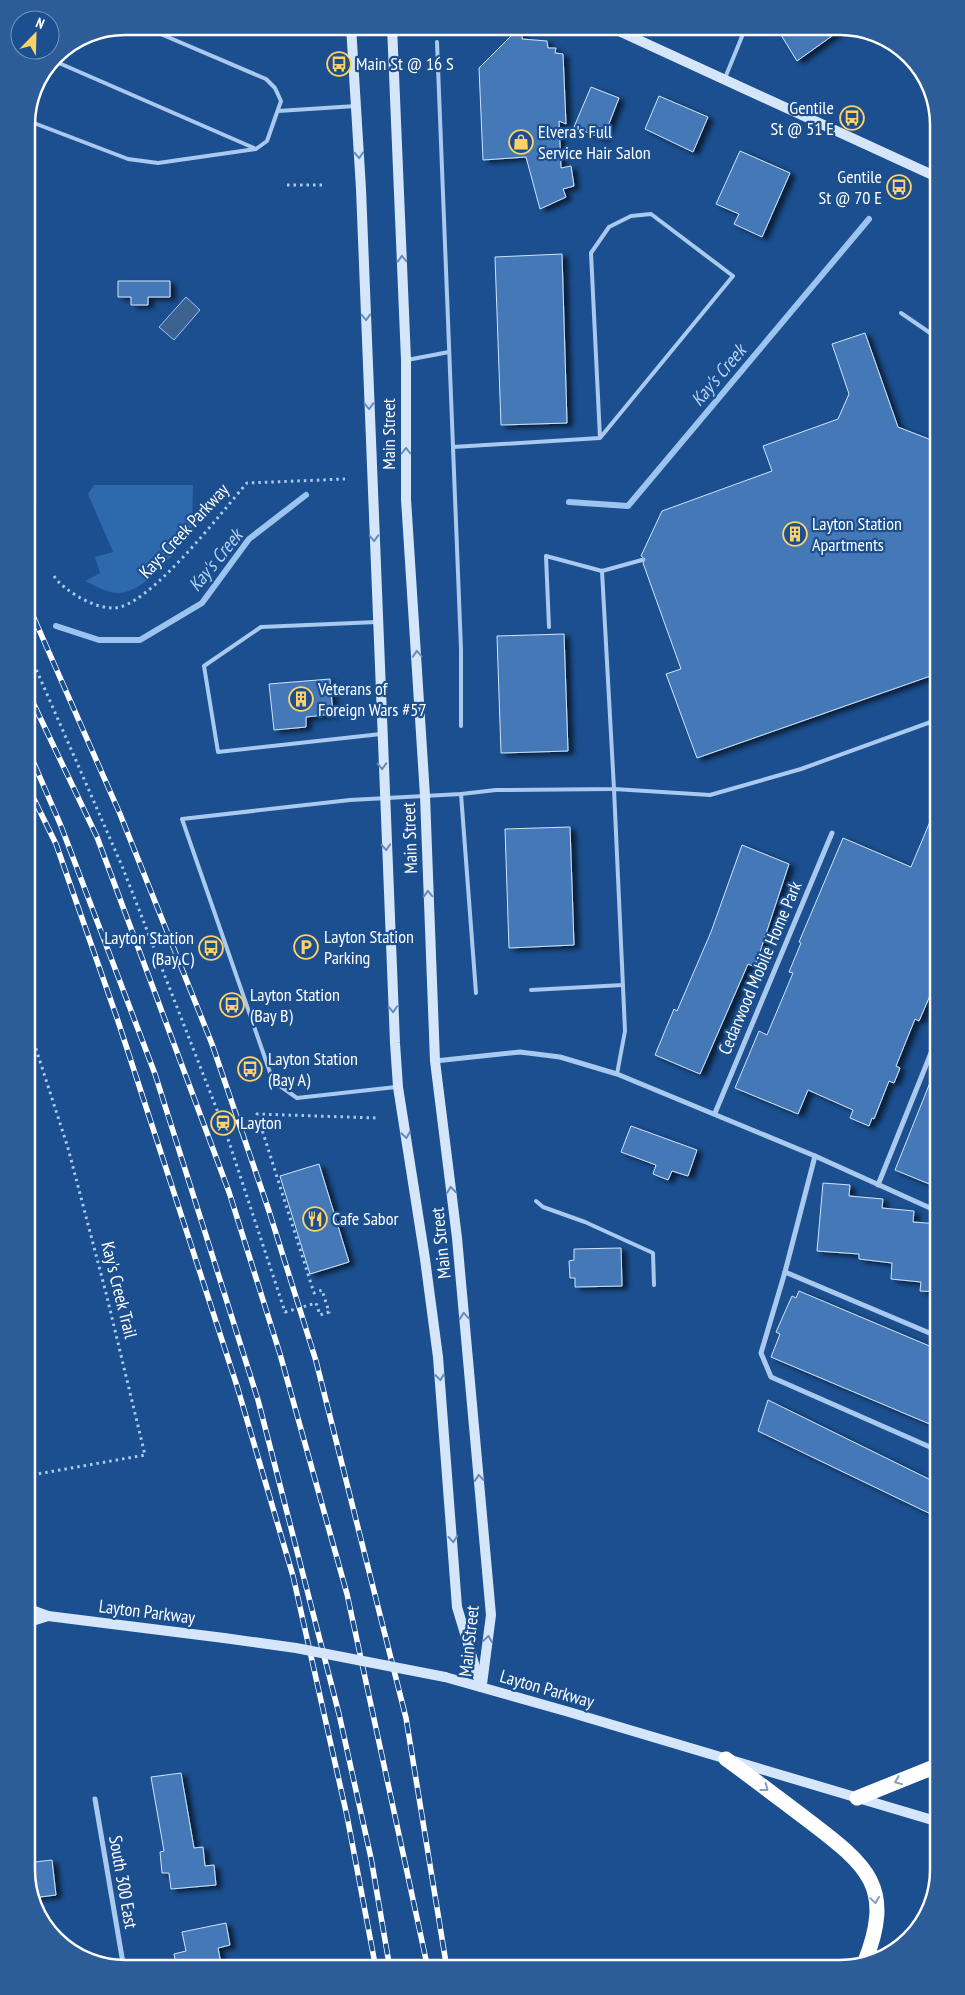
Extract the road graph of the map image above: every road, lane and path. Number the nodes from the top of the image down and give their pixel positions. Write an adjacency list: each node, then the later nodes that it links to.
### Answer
1 (163, 35): 10 (lane)
2 (352, 35): 9 (main road, Main Street)
3 (392, 35): 19 (main road, Main Street, one-way to 3)
4 (627, 35): 8 (main road)
5 (743, 35): 8 (lane)
6 (437, 42): 18 (lane)
7 (59, 63): 12 (lane)
8 (724, 80): 13 (main road)
9 (357, 106): 10 (lane); 26 (main road, Main Street, one-way to 26)
10 (278, 111): 12 (lane)
11 (35, 124): 12 (lane)
12 (256, 148)
13 (930, 174)
14 (287, 185): 15 (path)
15 (326, 185)
16 (901, 313): 17 (lane)
17 (930, 333)
18 (449, 352): 19 (lane); 21 (lane)
19 (406, 360): 34 (main road, Main Street, one-way to 19)
20 (600, 438): 20 (lane); 21 (lane)
21 (453, 447): 30 (lane)
22 (345, 479): 25 (path, Kays Creek Parkway)
23 (642, 560): 24 (lane)
24 (602, 571): 27 (lane); 32 (lane)
25 (54, 576)
26 (377, 622): 31 (main road, Main Street); 31 (lane)
27 (548, 627)
28 (35, 667): 46 (path)
29 (930, 722): 32 (lane)
30 (461, 726)
31 (381, 734): 35 (main road, Main Street, one-way to 35)
32 (614, 789): 33 (lane); 37 (lane)
33 (461, 794): 34 (lane); 39 (lane)
34 (425, 796): 35 (lane); 42 (main road, Main Street, one-way to 34)
35 (384, 798): 44 (main road, Main Street, one-way to 44); 44 (lane)
36 (832, 833): 45 (street, Cedarwood Mobile Home Park)
37 (623, 985): 38 (lane); 43 (lane)
38 (531, 990)
39 (476, 993)
40 (35, 1046): 55 (path, Kay's Creek Trail)
41 (930, 1055): 48 (street)
42 (435, 1061): 43 (street); 59 (main road, Main Street, one-way to 42)
43 (617, 1074): 45 (street)
44 (398, 1086): 59 (main road, Main Street, one-way to 59)
45 (714, 1114): 47 (street)
46 (377, 1118)
47 (815, 1156): 48 (street); 51 (street)
48 (878, 1185): 50 (street)
49 (536, 1201): 52 (lane)
50 (930, 1208)
51 (785, 1272): 53 (street); 54 (street)
52 (654, 1285)
53 (930, 1333)
54 (930, 1447)
55 (35, 1474)
56 (35, 1611): 57 (main road, Layton Parkway)
57 (48, 1616): 58 (main road, Layton Parkway); 59 (main road, Layton Parkway, bridge)
58 (35, 1620)
59 (481, 1688): 60 (main road, Layton Parkway)
60 (726, 1758): 62 (main road, Layton Parkway); 65 (highway, one-way to 65)
61 (930, 1769): 62 (highway, one-way to 62)
62 (857, 1798): 64 (main road, Layton Parkway)
63 (95, 1799): 66 (street, South 300 East)
64 (930, 1819)
65 (867, 1956)
66 (123, 1960)

